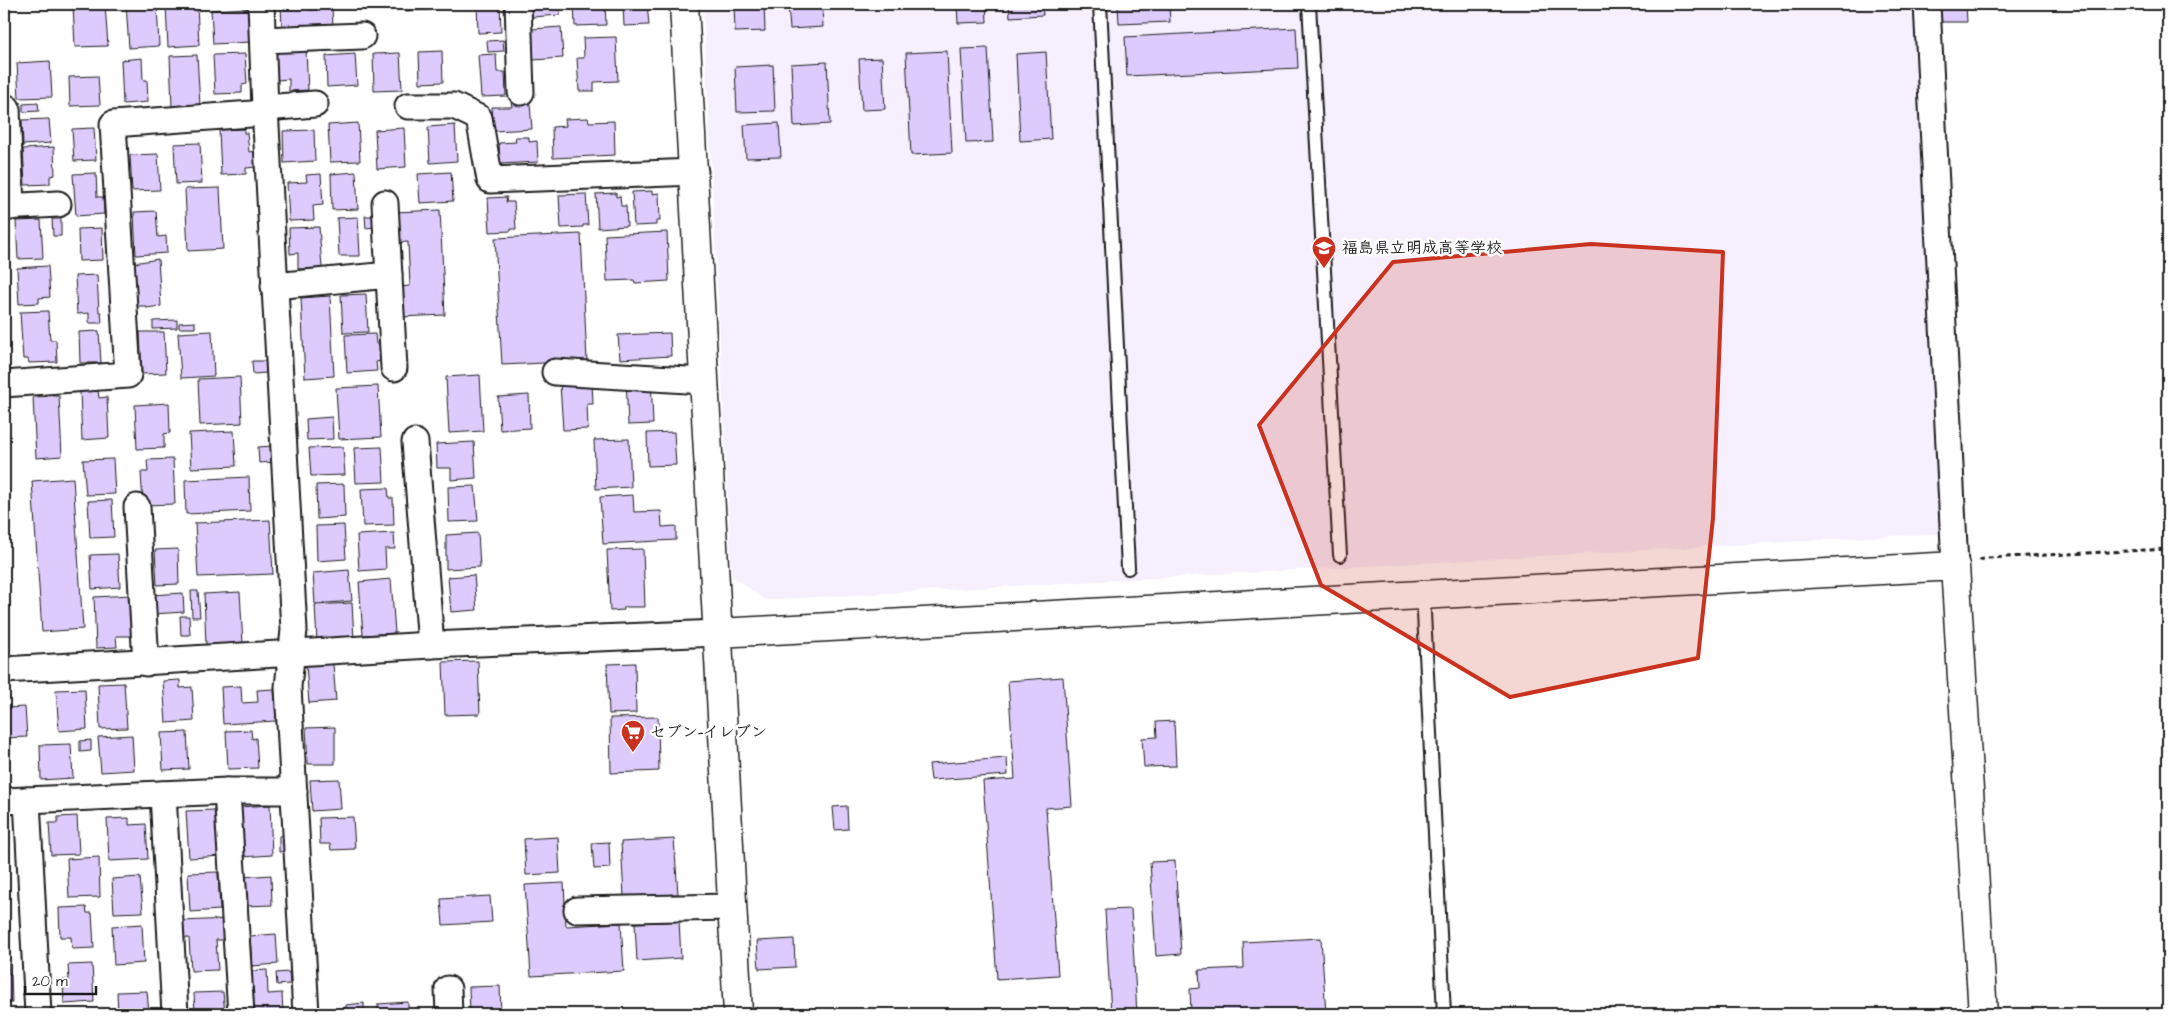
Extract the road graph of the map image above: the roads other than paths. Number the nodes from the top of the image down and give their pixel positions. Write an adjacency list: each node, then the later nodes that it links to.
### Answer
1 (261, 4): 8 (street)
2 (518, 4): 9 (street)
3 (684, 4): 14 (street)
4 (1100, 4): 28 (lane)
5 (1309, 4): 26 (lane)
6 (1927, 4): 27 (street)
7 (362, 36): 8 (street)
8 (263, 40): 13 (street)
9 (522, 92)
10 (315, 104): 13 (street)
11 (408, 106): 14 (street)
12 (7, 108): 17 (street)
13 (265, 111): 19 (street); 23 (street)
14 (694, 172): 22 (street)
15 (385, 203): 18 (street)
16 (58, 204): 17 (street)
17 (7, 207)
18 (389, 276): 19 (street); 20 (street)
19 (274, 286): 32 (street)
20 (394, 368)
21 (556, 372): 22 (street)
22 (704, 381): 30 (street)
23 (4, 384)
24 (415, 442): 31 (street)
25 (137, 507): 33 (street)
26 (1340, 555)
27 (1955, 566): 29 (street); 49 (street)
28 (1128, 568)
29 (1423, 594): 30 (street); 48 (lane)
30 (718, 633): 31 (street); 39 (street)
31 (431, 645): 32 (street)
32 (292, 655): 33 (street); 36 (street)
33 (146, 663): 34 (street)
34 (4, 670)
35 (227, 791): 36 (street); 37 (street); 44 (street)
36 (294, 791): 45 (street)
37 (163, 794): 38 (street); 43 (street)
38 (15, 800): 42 (street)
39 (731, 907): 40 (street); 47 (street)
40 (577, 910)
41 (448, 989): 46 (street)
42 (38, 1014)
43 (175, 1014)
44 (241, 1014)
45 (306, 1014)
46 (450, 1014)
47 (738, 1014)
48 (1444, 1014)
49 (1982, 1014)

